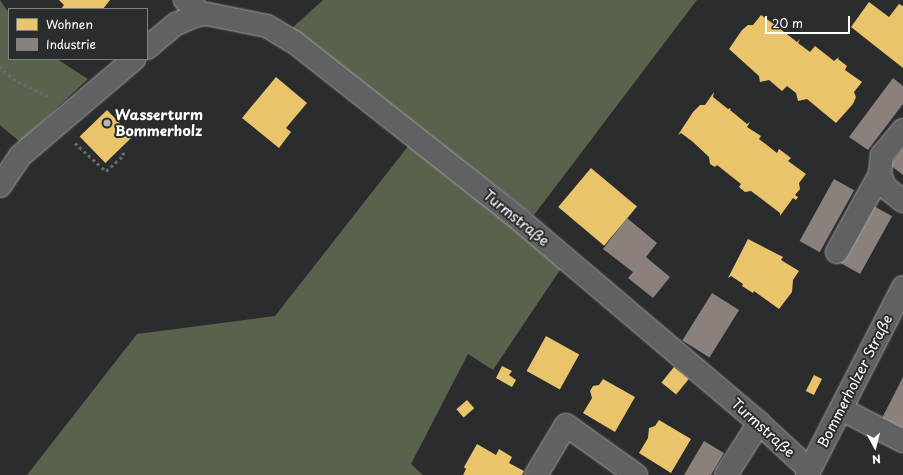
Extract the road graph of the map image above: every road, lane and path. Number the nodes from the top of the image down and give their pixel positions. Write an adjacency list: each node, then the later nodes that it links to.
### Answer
1 (196, 7): 2 (street); 15 (street, Turmstraße)
2 (148, 47)
3 (133, 60): 5 (street)
4 (0, 66): 5 (path)
5 (76, 109): 6 (street)
6 (55, 126): 8 (path); 10 (street)
7 (903, 130): 9 (street)
8 (120, 150)
9 (880, 174): 11 (street); 12 (street)
10 (0, 186)
11 (903, 201)
12 (837, 252)
13 (903, 287): 14 (street, Bommerholzer Straße)
14 (841, 409): 16 (street); 17 (street, Bommerholzer Straße)
15 (759, 423): 17 (street, Turmstraße); 20 (street)
16 (903, 441)
17 (808, 472)
18 (536, 475): 19 (street)
19 (636, 475)
20 (726, 475)

